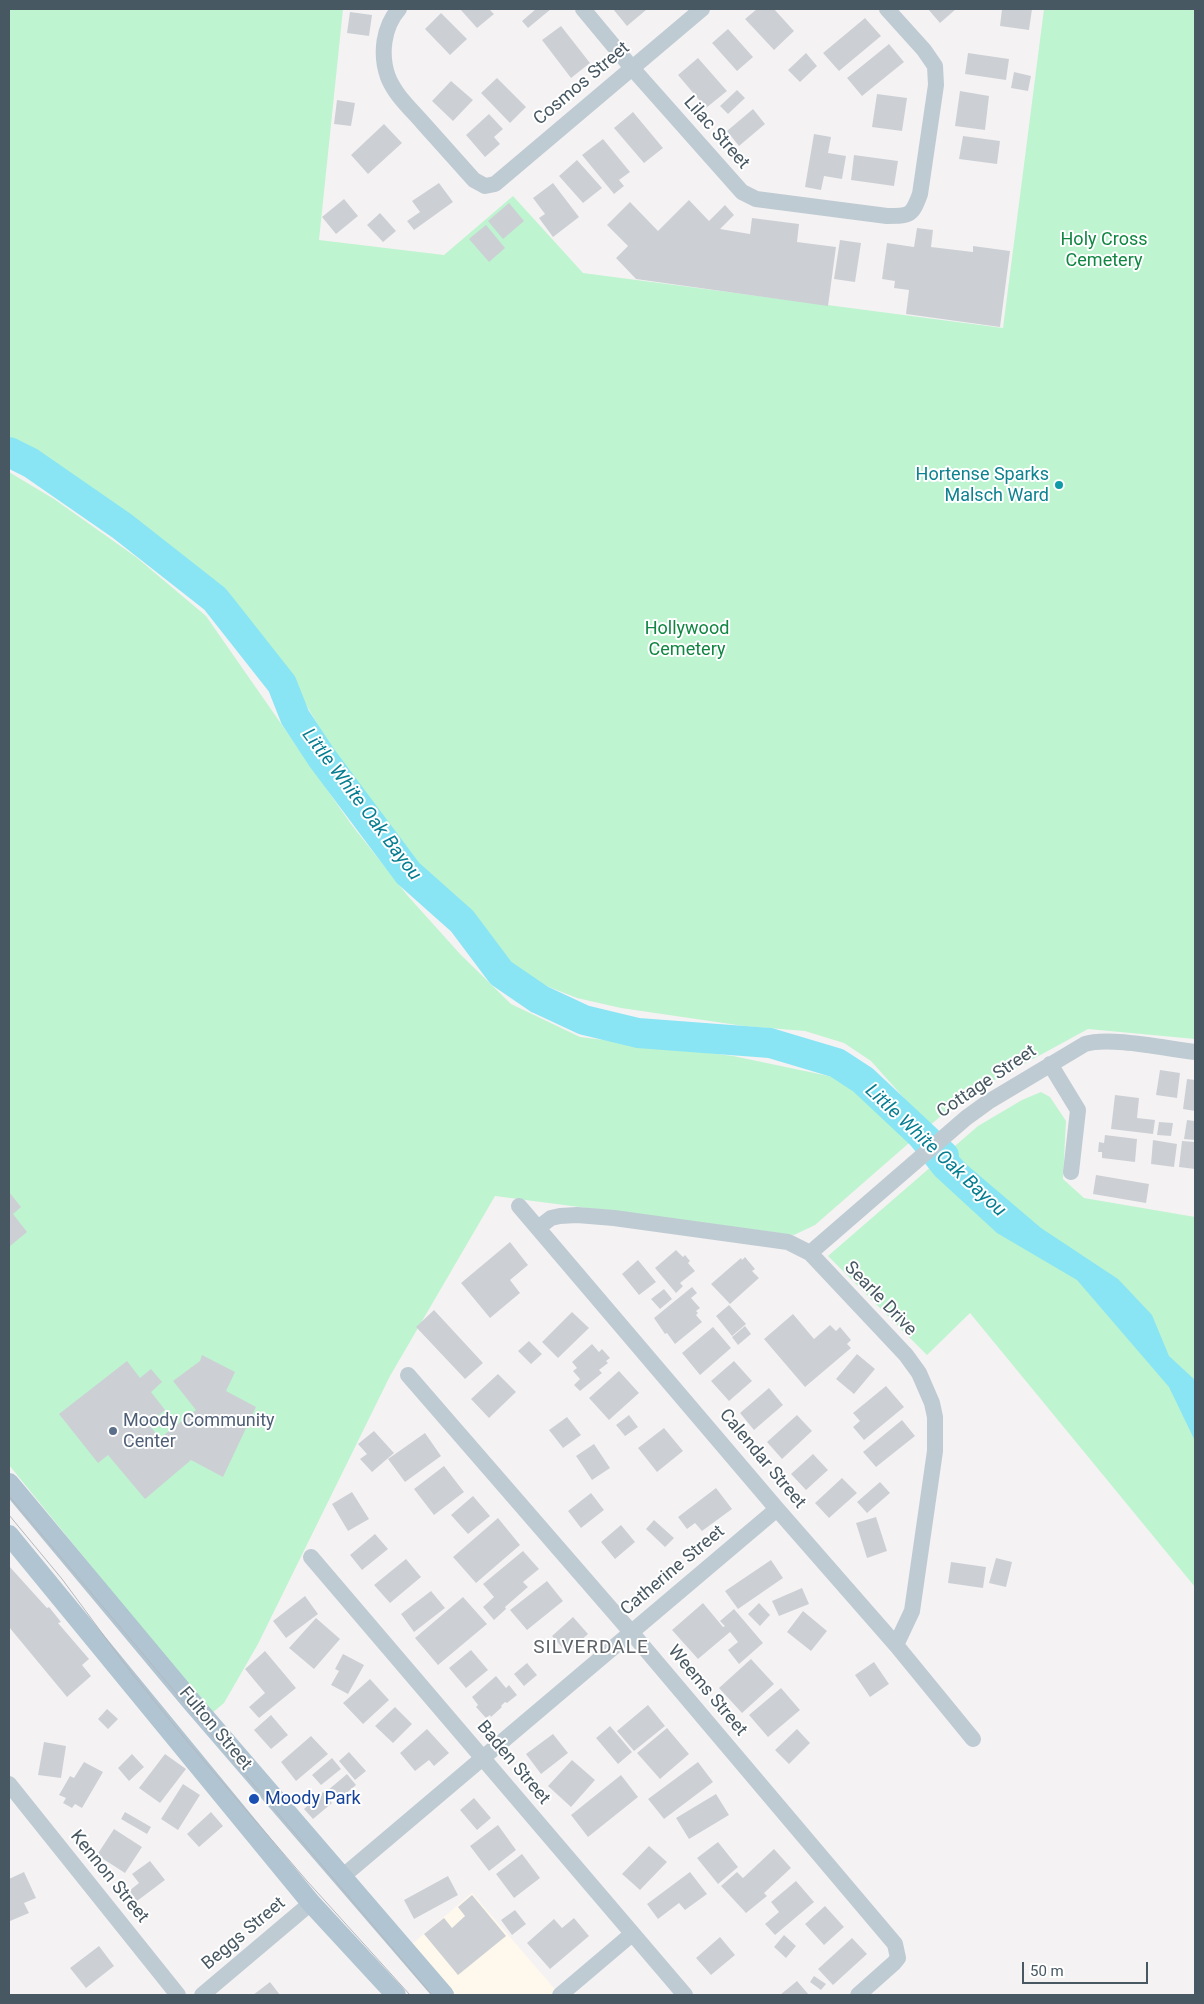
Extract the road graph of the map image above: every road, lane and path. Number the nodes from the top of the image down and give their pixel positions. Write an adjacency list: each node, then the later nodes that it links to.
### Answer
1 (399, 9): 5 (street, Cosmos Street)
2 (583, 9): 5 (street, Lilac Street)
3 (702, 9): 5 (street, Cosmos Street)
4 (887, 9): 5 (street, Lilac Street)
5 (632, 68)
6 (1195, 1052): 7 (street, Cottage Street)
7 (1050, 1064): 8 (street); 11 (street, Cottage Street)
8 (1071, 1172)
9 (519, 1206): 10 (street, Calendar Street)
10 (538, 1228): 11 (street, Searle Drive); 14 (street, Calendar Street)
11 (810, 1253): 18 (street, Searle Drive)
12 (408, 1375): 17 (street, Weems Street)
13 (9, 1483): 22 (main road, Fulton Street)
14 (777, 1509): 17 (street, Catherine Street); 18 (street, Calendar Street)
15 (9, 1535): 23 (main road, Fulton Street)
16 (311, 1557): 20 (street, Baden Street)
17 (631, 1632): 20 (street, Catherine Street); 31 (street, Weems Street)
18 (896, 1645): 19 (street, Calendar Street)
19 (973, 1739)
20 (482, 1757): 22 (street, Catherine Street); 24 (street, Baden Street)
21 (9, 1784): 25 (street, Kennon Street)
22 (342, 1877): 28 (main road, Fulton Street)
23 (311, 1903): 26 (street, Beggs Street); 27 (main road, Fulton Street)
24 (632, 1934): 29 (street); 30 (street, Baden Street)
25 (178, 1995)
26 (202, 1995)
27 (396, 1995)
28 (444, 1995)
29 (560, 1995)
30 (685, 1995)
31 (858, 1995)

